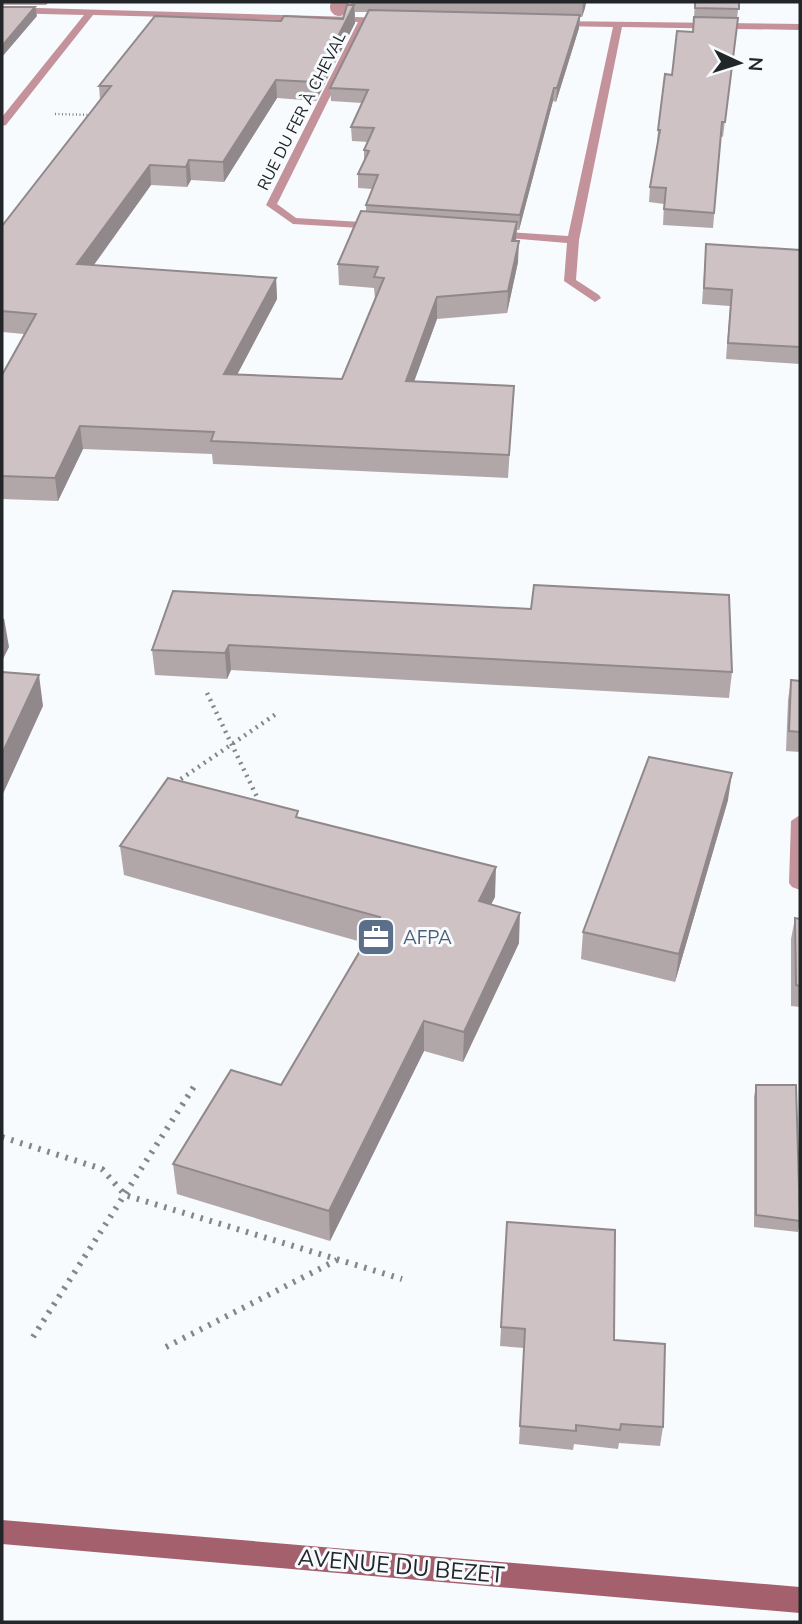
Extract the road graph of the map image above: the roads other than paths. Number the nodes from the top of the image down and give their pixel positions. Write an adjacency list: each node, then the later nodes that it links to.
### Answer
1 (2, 10): 2 (street)
2 (91, 12): 3 (street); 8 (street)
3 (364, 19): 4 (street); 9 (street, RUE DU FER À CHEVAL)
4 (404, 20)
5 (551, 23): 6 (street)
6 (618, 24): 7 (street); 11 (street)
7 (800, 27)
8 (2, 123)
9 (386, 227)
10 (479, 233): 11 (street)
11 (573, 240): 12 (street)
12 (595, 298)
13 (800, 821): 14 (street)
14 (800, 884)
15 (2, 1532): 16 (street, AVENUE DU BEZET)
16 (800, 1600)

